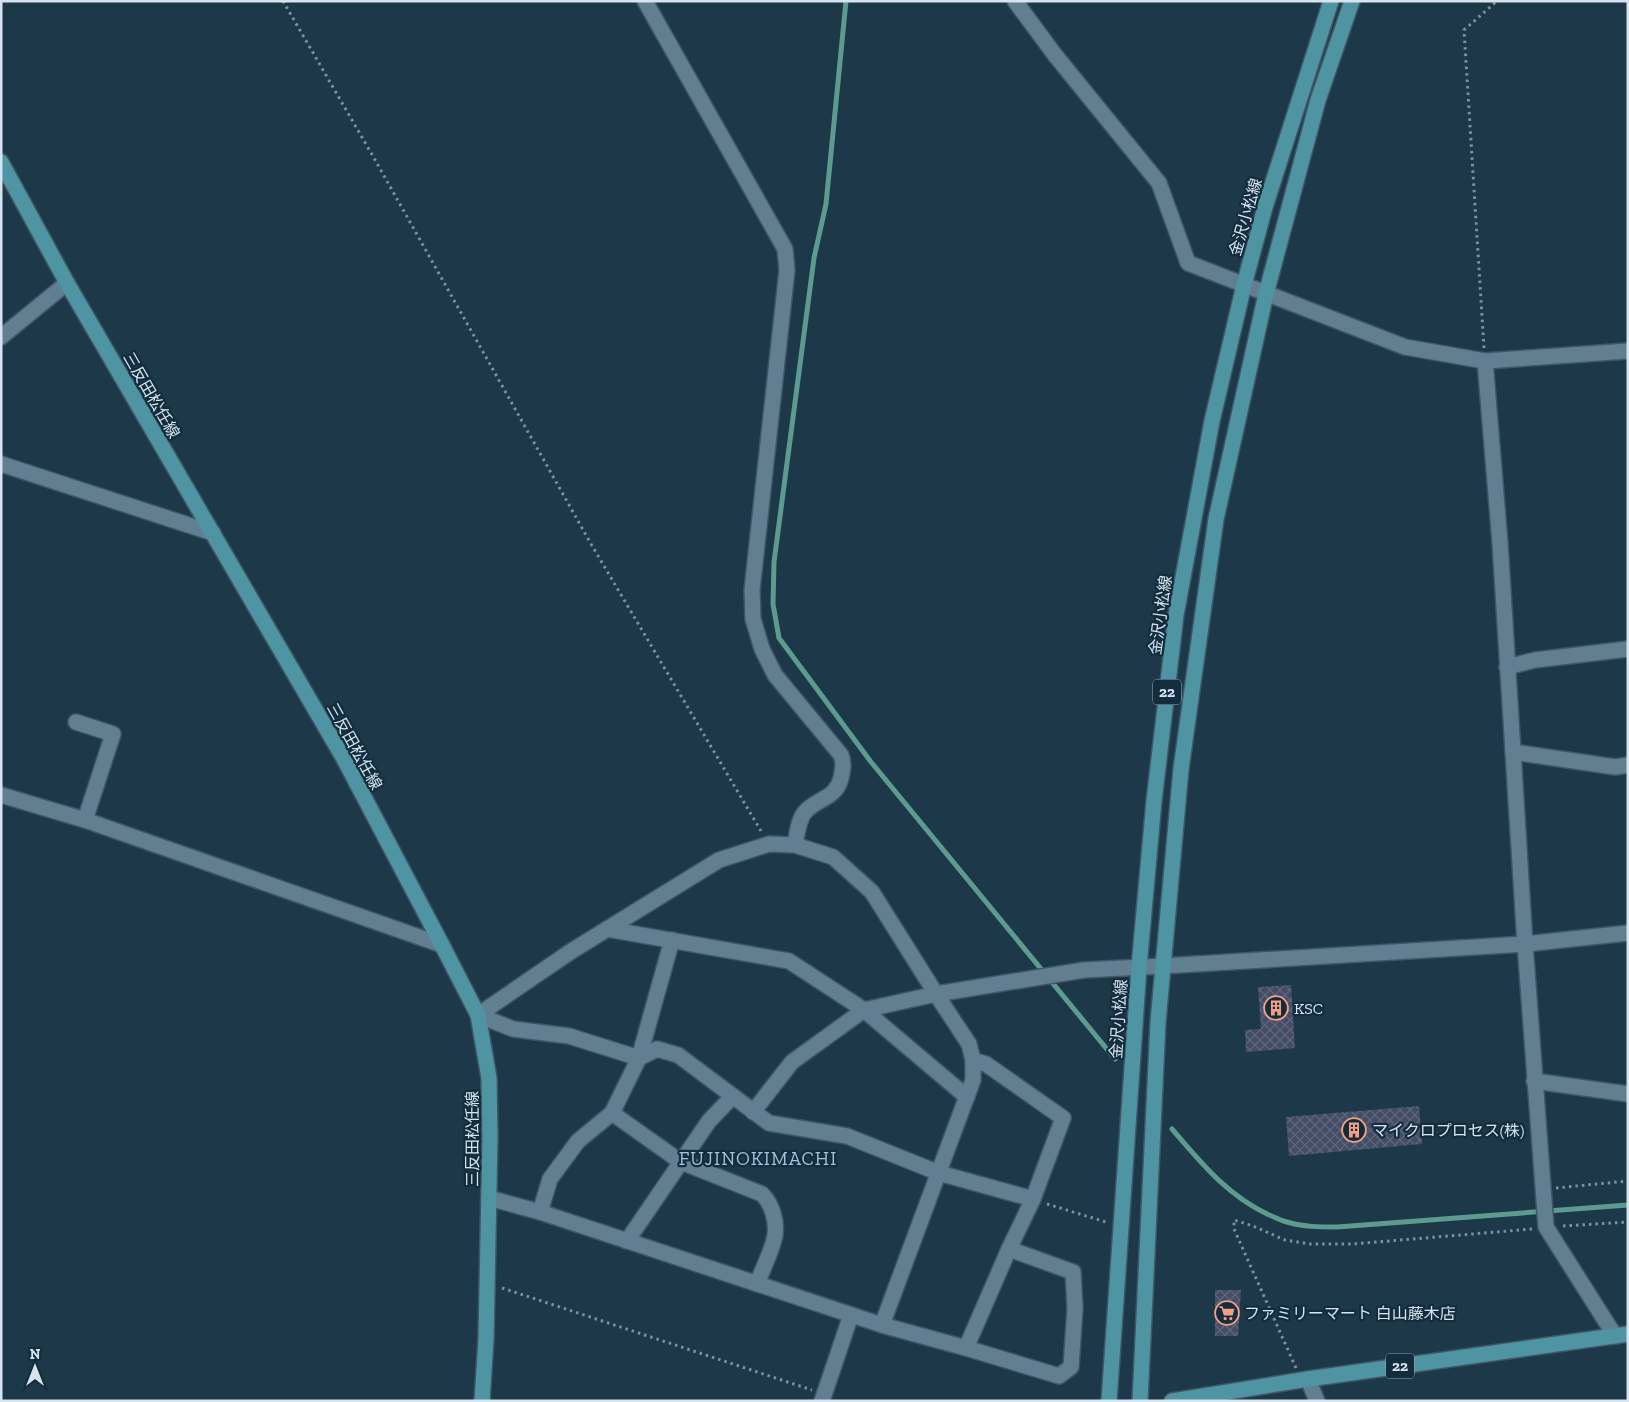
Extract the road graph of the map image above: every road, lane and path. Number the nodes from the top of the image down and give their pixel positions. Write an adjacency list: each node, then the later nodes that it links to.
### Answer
1 (283, 1): 23 (path)
2 (645, 1): 24 (street)
3 (1015, 1): 9 (street)
4 (1331, 1): 9 (main road, 金沢小松線 / 22)
5 (1352, 1): 10 (main road, 22)
6 (1497, 1): 13 (path)
7 (1, 162): 8 (main road, 三反田松任線)
8 (67, 283): 11 (street); 15 (main road, 三反田松任線)
9 (1244, 285): 10 (street); 31 (main road, 金沢小松線 / 22)
10 (1266, 294): 13 (street); 30 (main road, 22)
11 (1, 337)
12 (1628, 351): 13 (street)
13 (1485, 360): 17 (street)
14 (1, 464): 15 (street)
15 (213, 533): 28 (main road, 三反田松任線)
16 (1628, 648): 17 (street)
17 (1507, 667): 19 (street)
18 (76, 722): 22 (street)
19 (1513, 752): 20 (street); 29 (street)
20 (1628, 766)
21 (1, 795): 22 (street)
22 (85, 820): 28 (street)
23 (769, 844): 24 (street); 25 (street)
24 (795, 845): 32 (street)
25 (607, 929): 27 (street); 34 (street)
26 (1628, 933): 29 (street)
27 (672, 940): 33 (street); 35 (street)
28 (442, 944): 34 (main road, 三反田松任線)
29 (1525, 944): 30 (street); 37 (street)
30 (1163, 966): 31 (street); 65 (main road, 22)
31 (1139, 967): 32 (street); 51 (main road, 金沢小松線 / 22)
32 (936, 994): 33 (street); 36 (street)
33 (864, 1010): 40 (street); 42 (street)
34 (478, 1015): 35 (street); 47 (main road, 三反田松任線)
35 (639, 1058): 39 (street); 41 (street)
36 (973, 1060): 40 (street); 48 (street)
37 (1534, 1081): 38 (street); 46 (street)
38 (1628, 1094)
39 (732, 1096): 42 (street); 43 (street)
40 (967, 1097): 44 (street)
41 (612, 1112): 43 (street); 49 (street)
42 (752, 1112): 44 (street)
43 (681, 1162): 53 (street); 56 (street)
44 (940, 1172): 48 (street); 58 (street)
45 (1628, 1181): 46 (path)
46 (1544, 1194): 52 (street)
47 (489, 1198): 49 (street); 55 (main road, 三反田松任線)
48 (1032, 1200): 51 (path); 54 (street)
49 (540, 1212): 53 (street)
50 (1628, 1222): 52 (path)
51 (1122, 1226): 64 (main road, 金沢小松線 / 22)
52 (1546, 1228): 59 (street); 61 (path)
53 (627, 1241): 56 (street)
54 (1009, 1249): 60 (street); 60 (street)
55 (487, 1283): 62 (path); 63 (main road, 三反田松任線)
56 (757, 1284): 57 (street)
57 (851, 1315): 58 (street); 62 (street)
58 (882, 1326): 60 (street)
59 (1621, 1335): 61 (main road, 22)
60 (966, 1348)
61 (1305, 1379): 66 (main road, 22); 67 (street)
62 (823, 1397)
63 (482, 1401)
64 (1109, 1401)
65 (1140, 1401)
66 (1172, 1401)
67 (1317, 1401)

